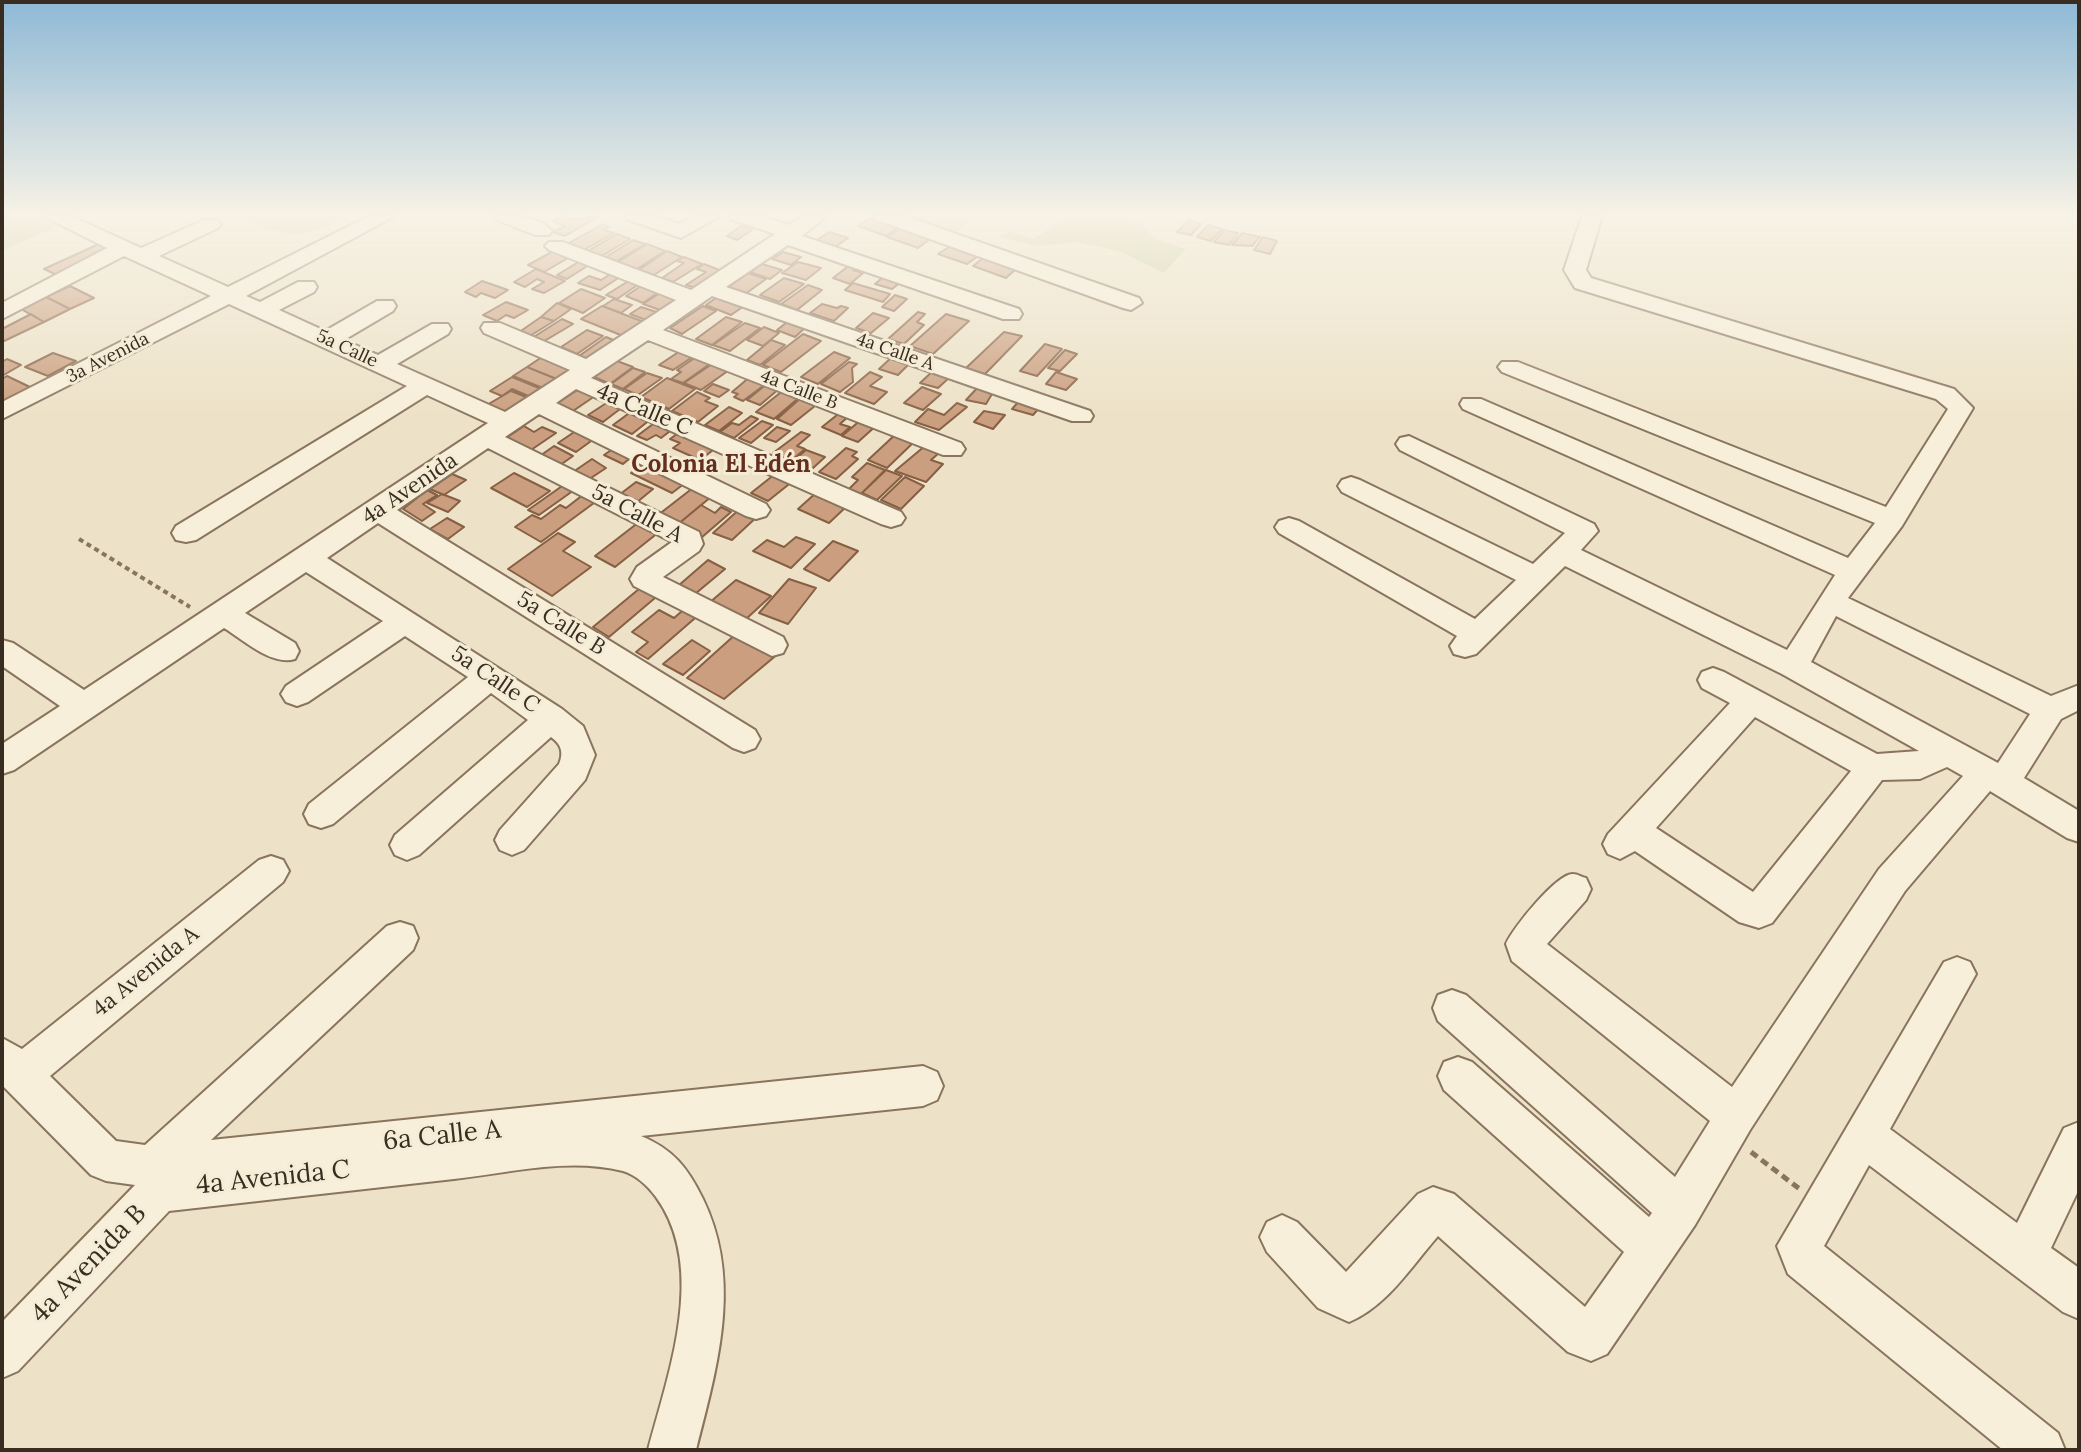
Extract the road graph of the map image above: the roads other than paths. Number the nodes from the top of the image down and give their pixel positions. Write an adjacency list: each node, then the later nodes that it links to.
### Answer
1 (64, 284): 15 (street)
2 (205, 284): 11 (street, 5a Calle)
3 (252, 284): 11 (street, 3a Avenida)
4 (674, 284): 10 (street, 4a Calle A)
5 (717, 284): 10 (street, 4a Avenida)
6 (919, 284): 16 (street)
7 (1076, 284): 12 (street)
8 (1585, 284): 36 (street)
9 (306, 287): 14 (street)
10 (702, 294): 19 (street, 4a Avenida); 28 (street, 4a Calle A)
11 (230, 295): 14 (street, 5a Calle); 27 (street, 3a Avenida)
12 (1131, 303)
13 (385, 306): 20 (street)
14 (262, 310): 20 (street, 5a Calle)
15 (2, 312)
16 (1011, 314)
17 (492, 328): 23 (street, 4a Calle C)
18 (440, 329): 21 (street)
19 (646, 331): 23 (street, 4a Avenida); 31 (street, 4a Calle B)
20 (327, 340): 21 (street, 5a Calle)
21 (380, 364): 24 (street, 5a Calle)
22 (1510, 367): 36 (street)
23 (581, 374): 25 (street, 4a Avenida); 35 (street, 4a Calle C)
24 (426, 385): 29 (street, 5a Calle); 38 (street)
25 (537, 403): 29 (street, 4a Avenida); 34 (street)
26 (1472, 404): 41 (street)
27 (2, 412)
28 (1081, 416)
29 (497, 430): 33 (street, 4a Avenida); 46 (street, 5a Calle A)
30 (1409, 444): 39 (street)
31 (952, 449)
32 (1351, 486): 42 (street)
33 (378, 510): 40 (street, 4a Avenida); 58 (street, 5a Calle B)
34 (756, 510)
35 (891, 518)
36 (1892, 520): 41 (street)
37 (1289, 527): 42 (street)
38 (186, 533)
39 (1563, 553): 42 (street); 49 (street)
40 (306, 558): 44 (street, 4a Avenida); 45 (street, 5a Calle C)
41 (1854, 572): 43 (street)
42 (1537, 578)
43 (1830, 601): 49 (street); 56 (street)
44 (218, 617): 48 (street); 55 (street, 4a Avenida)
45 (405, 621): 50 (street, 5a Calle C); 52 (street)
46 (772, 645)
47 (2, 651): 55 (street)
48 (284, 651)
49 (1793, 666): 59 (street)
50 (490, 676): 57 (street, 5a Calle C); 63 (street)
51 (1713, 680): 54 (street)
52 (297, 694)
53 (2079, 697): 56 (street)
54 (1750, 702): 61 (street); 61 (street)
55 (84, 706): 60 (street, 4a Avenida)
56 (2050, 710): 62 (street)
57 (551, 718): 65 (street, 5a Calle C); 66 (street)
58 (744, 739)
59 (1947, 751): 61 (street); 62 (street)
60 (2, 761)
61 (1873, 767)
62 (1995, 777): 64 (street); 75 (street)
63 (321, 814)
64 (2079, 828)
65 (512, 840)
66 (407, 845)
67 (271, 871): 72 (street, 4a Avenida A)
68 (1573, 889): 75 (street)
69 (400, 938): 78 (street, 4a Avenida B)
70 (1957, 974): 76 (street)
71 (1452, 1008): 79 (street)
72 (12, 1066): 78 (street, 6a Calle A)
73 (1458, 1076): 81 (street)
74 (923, 1086): 78 (street, 6a Calle A)
75 (1732, 1125): 79 (street)
76 (1865, 1136): 82 (street); 86 (street)
77 (2079, 1143): 82 (street)
78 (156, 1179): 84 (street, 4a Avenida B); 85 (street, 4a Avenida C)
79 (1680, 1210): 81 (street)
80 (1282, 1237): 81 (street)
81 (1653, 1249)
82 (2025, 1254): 83 (street)
83 (2079, 1296)
84 (2, 1355)
85 (672, 1450)
86 (2041, 1450)

